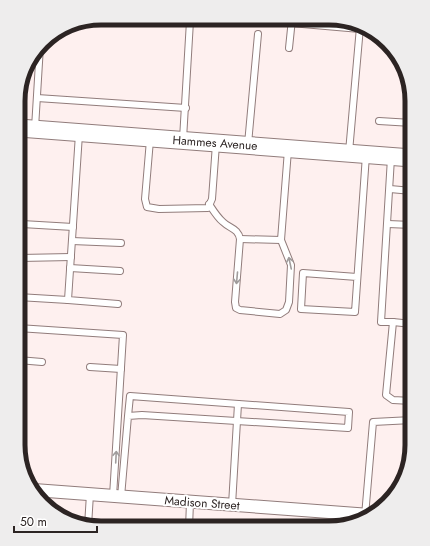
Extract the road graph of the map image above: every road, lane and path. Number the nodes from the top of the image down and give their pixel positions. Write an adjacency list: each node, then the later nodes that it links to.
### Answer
1 (190, 25): 8 (lane)
2 (291, 25): 5 (lane)
3 (360, 32): 18 (lane)
4 (258, 34): 16 (lane)
5 (288, 48)
6 (39, 57): 7 (lane)
7 (37, 98): 8 (lane); 11 (lane)
8 (186, 108): 14 (lane)
9 (379, 121): 10 (lane)
10 (405, 123)
11 (27, 129): 12 (street, Hammes Avenue)
12 (80, 133): 13 (street, Hammes Avenue); 27 (lane)
13 (151, 138): 14 (street, Hammes Avenue); 23 (lane)
14 (183, 141): 15 (street, Hammes Avenue)
15 (216, 143): 16 (street, Hammes Avenue); 23 (lane)
16 (248, 146): 17 (street, Hammes Avenue)
17 (288, 148): 18 (street, Hammes Avenue); 29 (lane)
18 (358, 154): 19 (street, Hammes Avenue); 36 (lane)
19 (391, 156): 20 (street, Hammes Avenue); 21 (lane)
20 (405, 157)
21 (390, 189): 22 (lane); 25 (lane)
22 (405, 190)
23 (209, 204): 28 (lane)
24 (25, 224): 27 (lane)
25 (388, 224): 26 (lane); 40 (lane)
26 (405, 225)
27 (73, 227): 30 (lane)
28 (240, 239): 29 (lane); 29 (lane, one-way to 29)
29 (281, 240)
30 (72, 242): 31 (lane); 32 (lane)
31 (121, 243)
32 (71, 257): 33 (lane); 34 (lane)
33 (25, 258)
34 (70, 268): 35 (lane); 38 (lane)
35 (120, 271)
36 (357, 277): 36 (lane)
37 (25, 297): 38 (lane)
38 (68, 300): 39 (lane)
39 (118, 304)
40 (393, 322): 41 (lane); 47 (lane)
41 (405, 323)
42 (25, 329): 46 (lane)
43 (25, 361): 44 (lane)
44 (42, 362)
45 (90, 367): 46 (lane)
46 (121, 369): 54 (lane, one-way to 46)
47 (405, 401)
48 (238, 404): 49 (lane); 51 (lane); 51 (lane)
49 (128, 416): 51 (lane); 54 (lane)
50 (405, 420): 57 (lane)
51 (237, 421): 56 (lane)
52 (41, 490): 53 (street, Madison Street)
53 (90, 494): 54 (street, Madison Street); 59 (lane)
54 (117, 496): 55 (street, Madison Street)
55 (190, 502): 56 (street, Madison Street); 60 (lane)
56 (232, 505): 58 (street, Madison Street)
57 (367, 511)
58 (356, 516)
59 (88, 520)
60 (189, 521)

